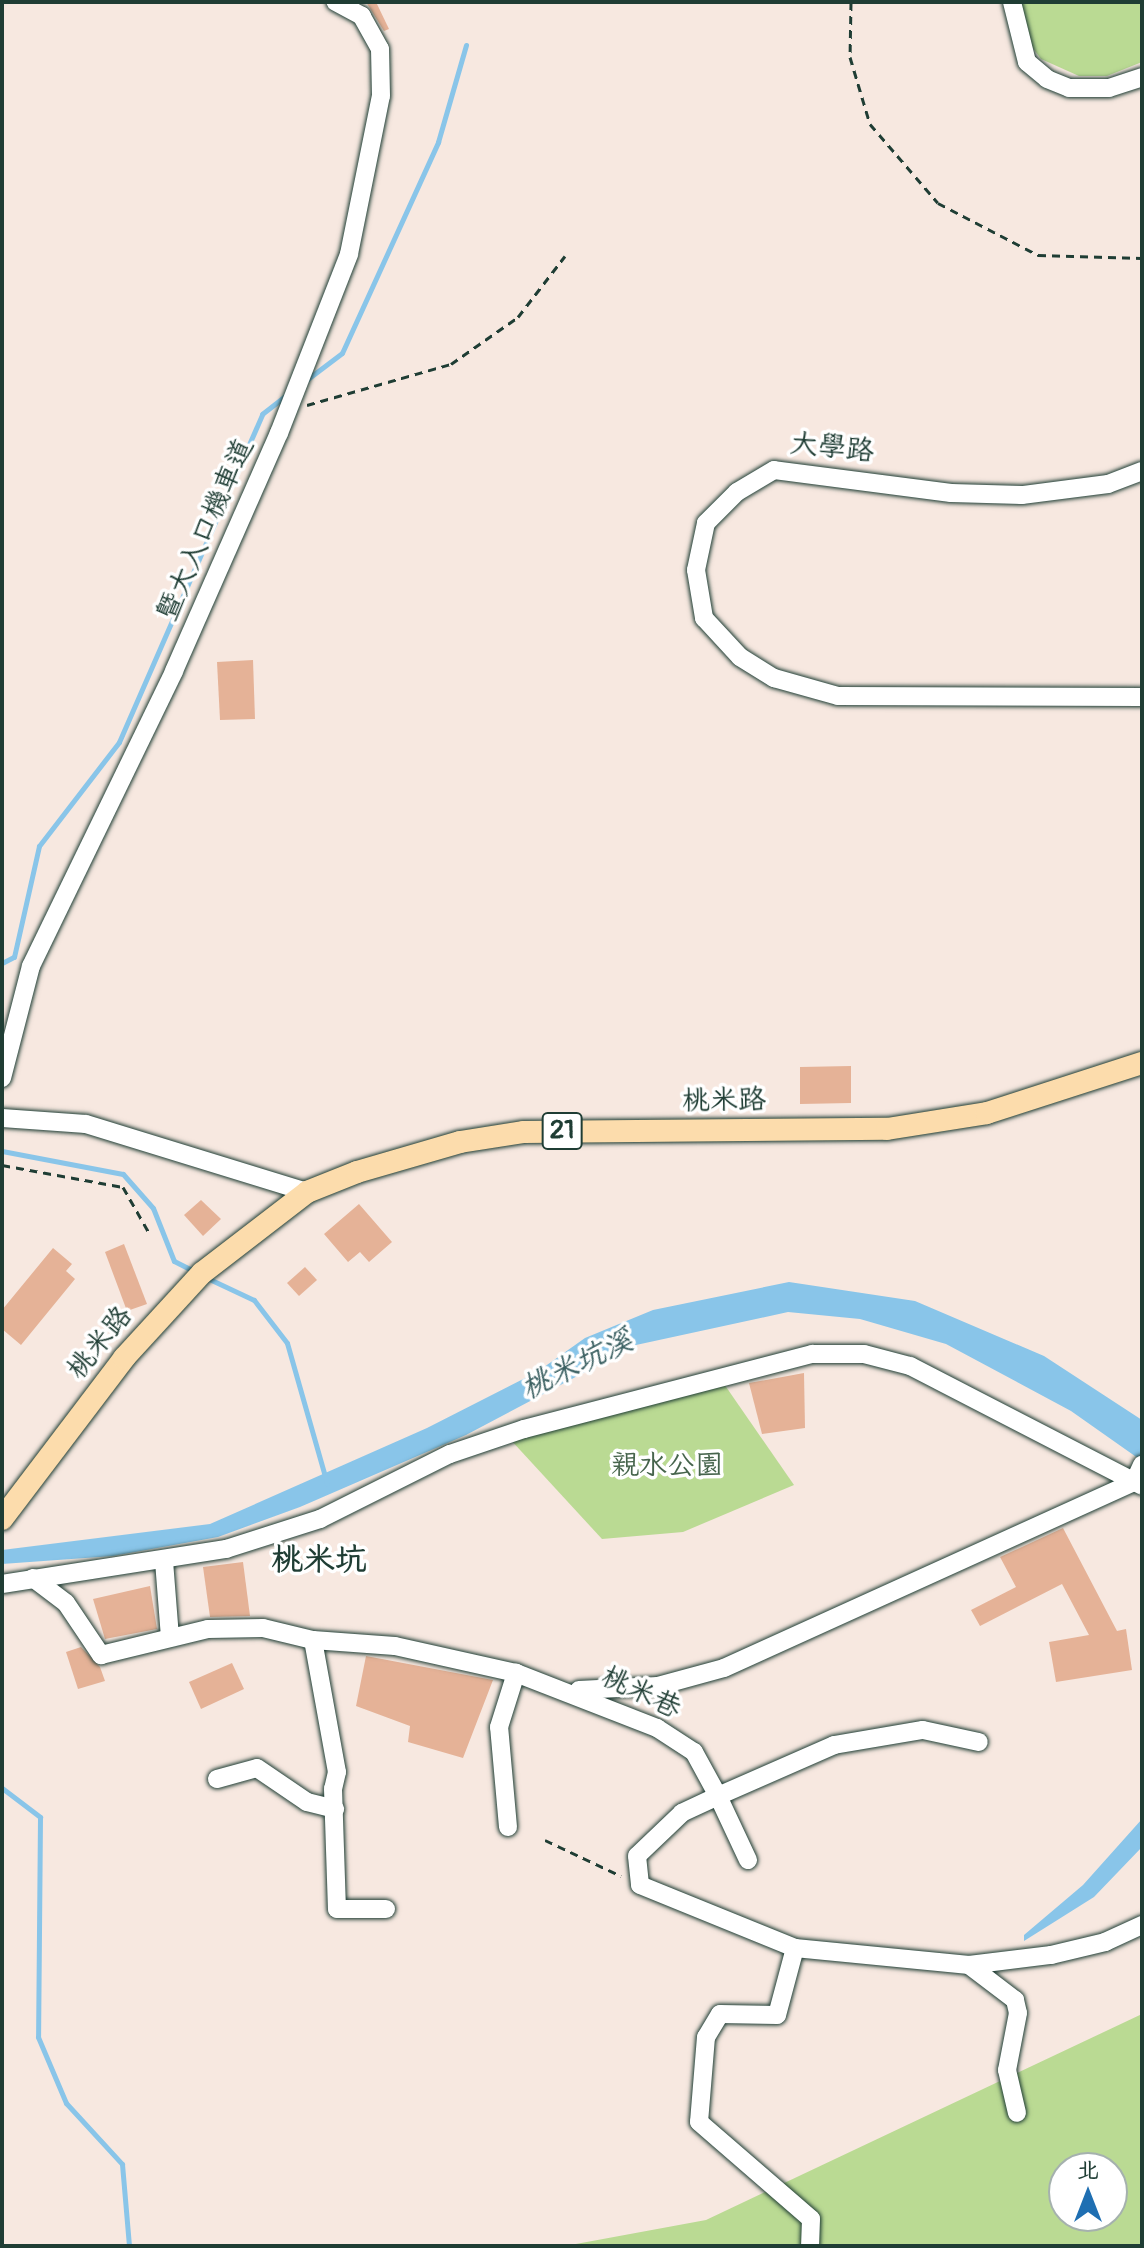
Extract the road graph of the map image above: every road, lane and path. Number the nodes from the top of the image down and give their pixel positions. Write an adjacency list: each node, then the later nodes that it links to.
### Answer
1 (336, 2): 7 (street, 暨大入口機車道)
2 (851, 2): 6 (path)
3 (1012, 2): 4 (street)
4 (1142, 77)
5 (565, 256): 7 (path)
6 (1142, 258)
7 (288, 410): 11 (street, 暨大入口機車道)
8 (1142, 471): 9 (street, 大學路)
9 (1142, 697)
10 (1142, 1063): 14 (main road, 桃米路 / 21)
11 (2, 1078)
12 (2, 1118): 14 (street)
13 (2, 1165): 15 (path)
14 (307, 1192): 17 (main road, 桃米路 / 21)
15 (148, 1231)
16 (1139, 1476): 18 (street); 24 (street)
17 (2, 1519)
18 (164, 1561): 19 (street); 21 (street)
19 (33, 1578): 20 (street); 21 (street, 桃米巷)
20 (2, 1584)
21 (170, 1637): 22 (street, 桃米巷)
22 (313, 1640): 23 (street, 桃米巷); 28 (street)
23 (516, 1673): 24 (street, 桃米巷); 29 (street)
24 (568, 1691): 27 (street, 桃米巷)
25 (979, 1742): 27 (street)
26 (217, 1779): 28 (street)
27 (718, 1796): 31 (street, 桃米巷); 32 (street)
28 (335, 1809): 33 (street)
29 (508, 1827)
30 (545, 1840): 32 (path)
31 (748, 1860)
32 (640, 1885): 35 (street)
33 (386, 1909)
34 (1142, 1925): 36 (street)
35 (795, 1948): 36 (street); 38 (street)
36 (969, 1965): 37 (street)
37 (1017, 2113)
38 (810, 2246)

